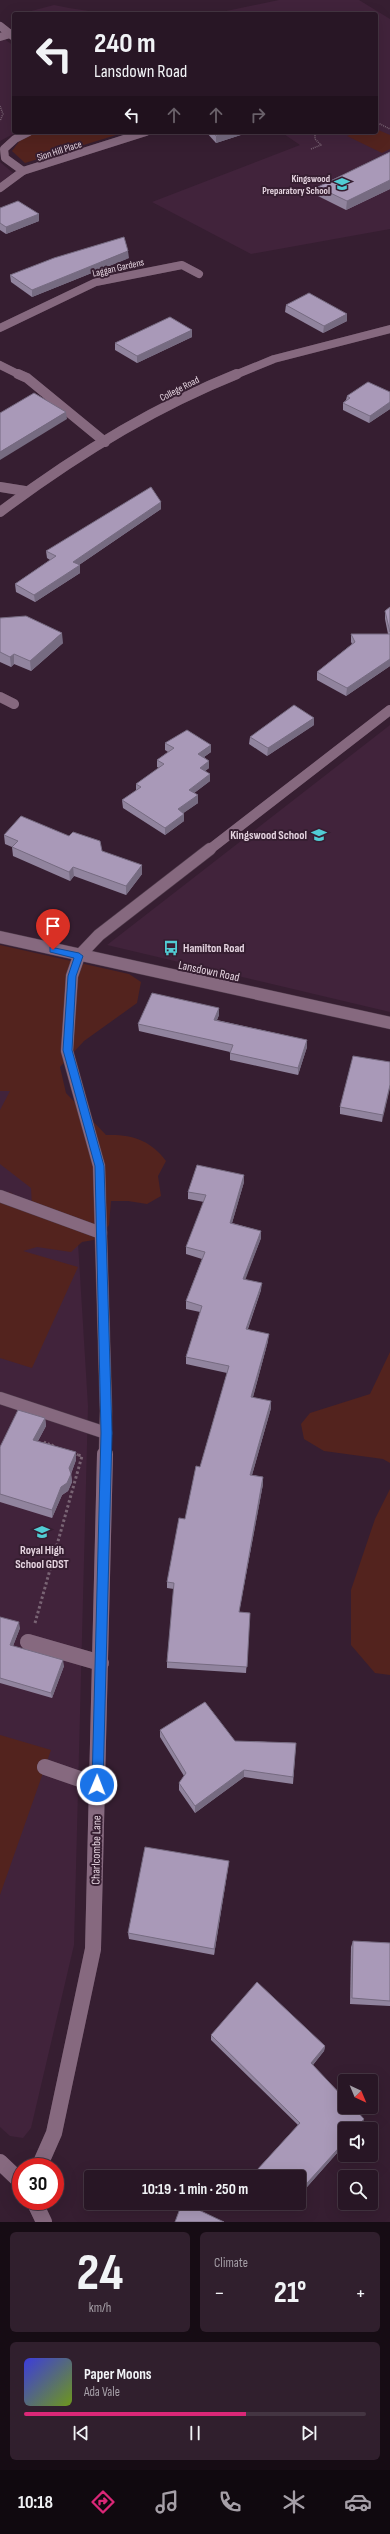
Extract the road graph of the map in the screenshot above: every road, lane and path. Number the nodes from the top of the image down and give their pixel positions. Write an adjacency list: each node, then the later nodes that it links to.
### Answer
1 (0, 26): 2 (street)
2 (12, 35): 3 (street)
3 (0, 37)
4 (0, 106): 5 (path)
5 (0, 121)
6 (378, 123): 7 (path)
7 (390, 129)
8 (25, 134): 12 (street)
9 (140, 134): 12 (street, Sion Hill Place)
10 (315, 134): 11 (path)
11 (311, 149)
12 (23, 172): 13 (street, Sion Hill Place)
13 (0, 188)
14 (199, 274): 15 (street, Laggan Gardens)
15 (0, 328)
16 (390, 330): 18 (street, College Road)
17 (0, 365): 18 (street)
18 (105, 442): 20 (street, College Road)
19 (0, 487): 20 (street)
20 (25, 492): 21 (street, College Road)
21 (2, 506)
22 (0, 698): 23 (street)
23 (14, 704)
24 (390, 710): 26 (street)
25 (0, 937): 26 (street, Lansdown Road)
26 (79, 956): 27 (street, Lansdown Road); 29 (street, Charlcombe Lane)
27 (390, 1024)
28 (0, 1196): 29 (street)
29 (101, 1233): 32 (street, Charlcombe Lane)
30 (0, 1398): 31 (street)
31 (58, 1416): 32 (street); 33 (path)
32 (106, 1433): 39 (street, Charlcombe Lane)
33 (44, 1442): 34 (path); 35 (path)
34 (57, 1447)
35 (41, 1449)
36 (70, 1452): 37 (path)
37 (40, 1607)
38 (28, 1642): 39 (street)
39 (101, 1663): 41 (street, Charlcombe Lane)
40 (45, 1767): 41 (street)
41 (97, 1785): 42 (street, Charlcombe Lane)
42 (43, 2158)
43 (0, 2162): 44 (street)
44 (12, 2173)
45 (38, 2210): 46 (street)
46 (44, 2222)

